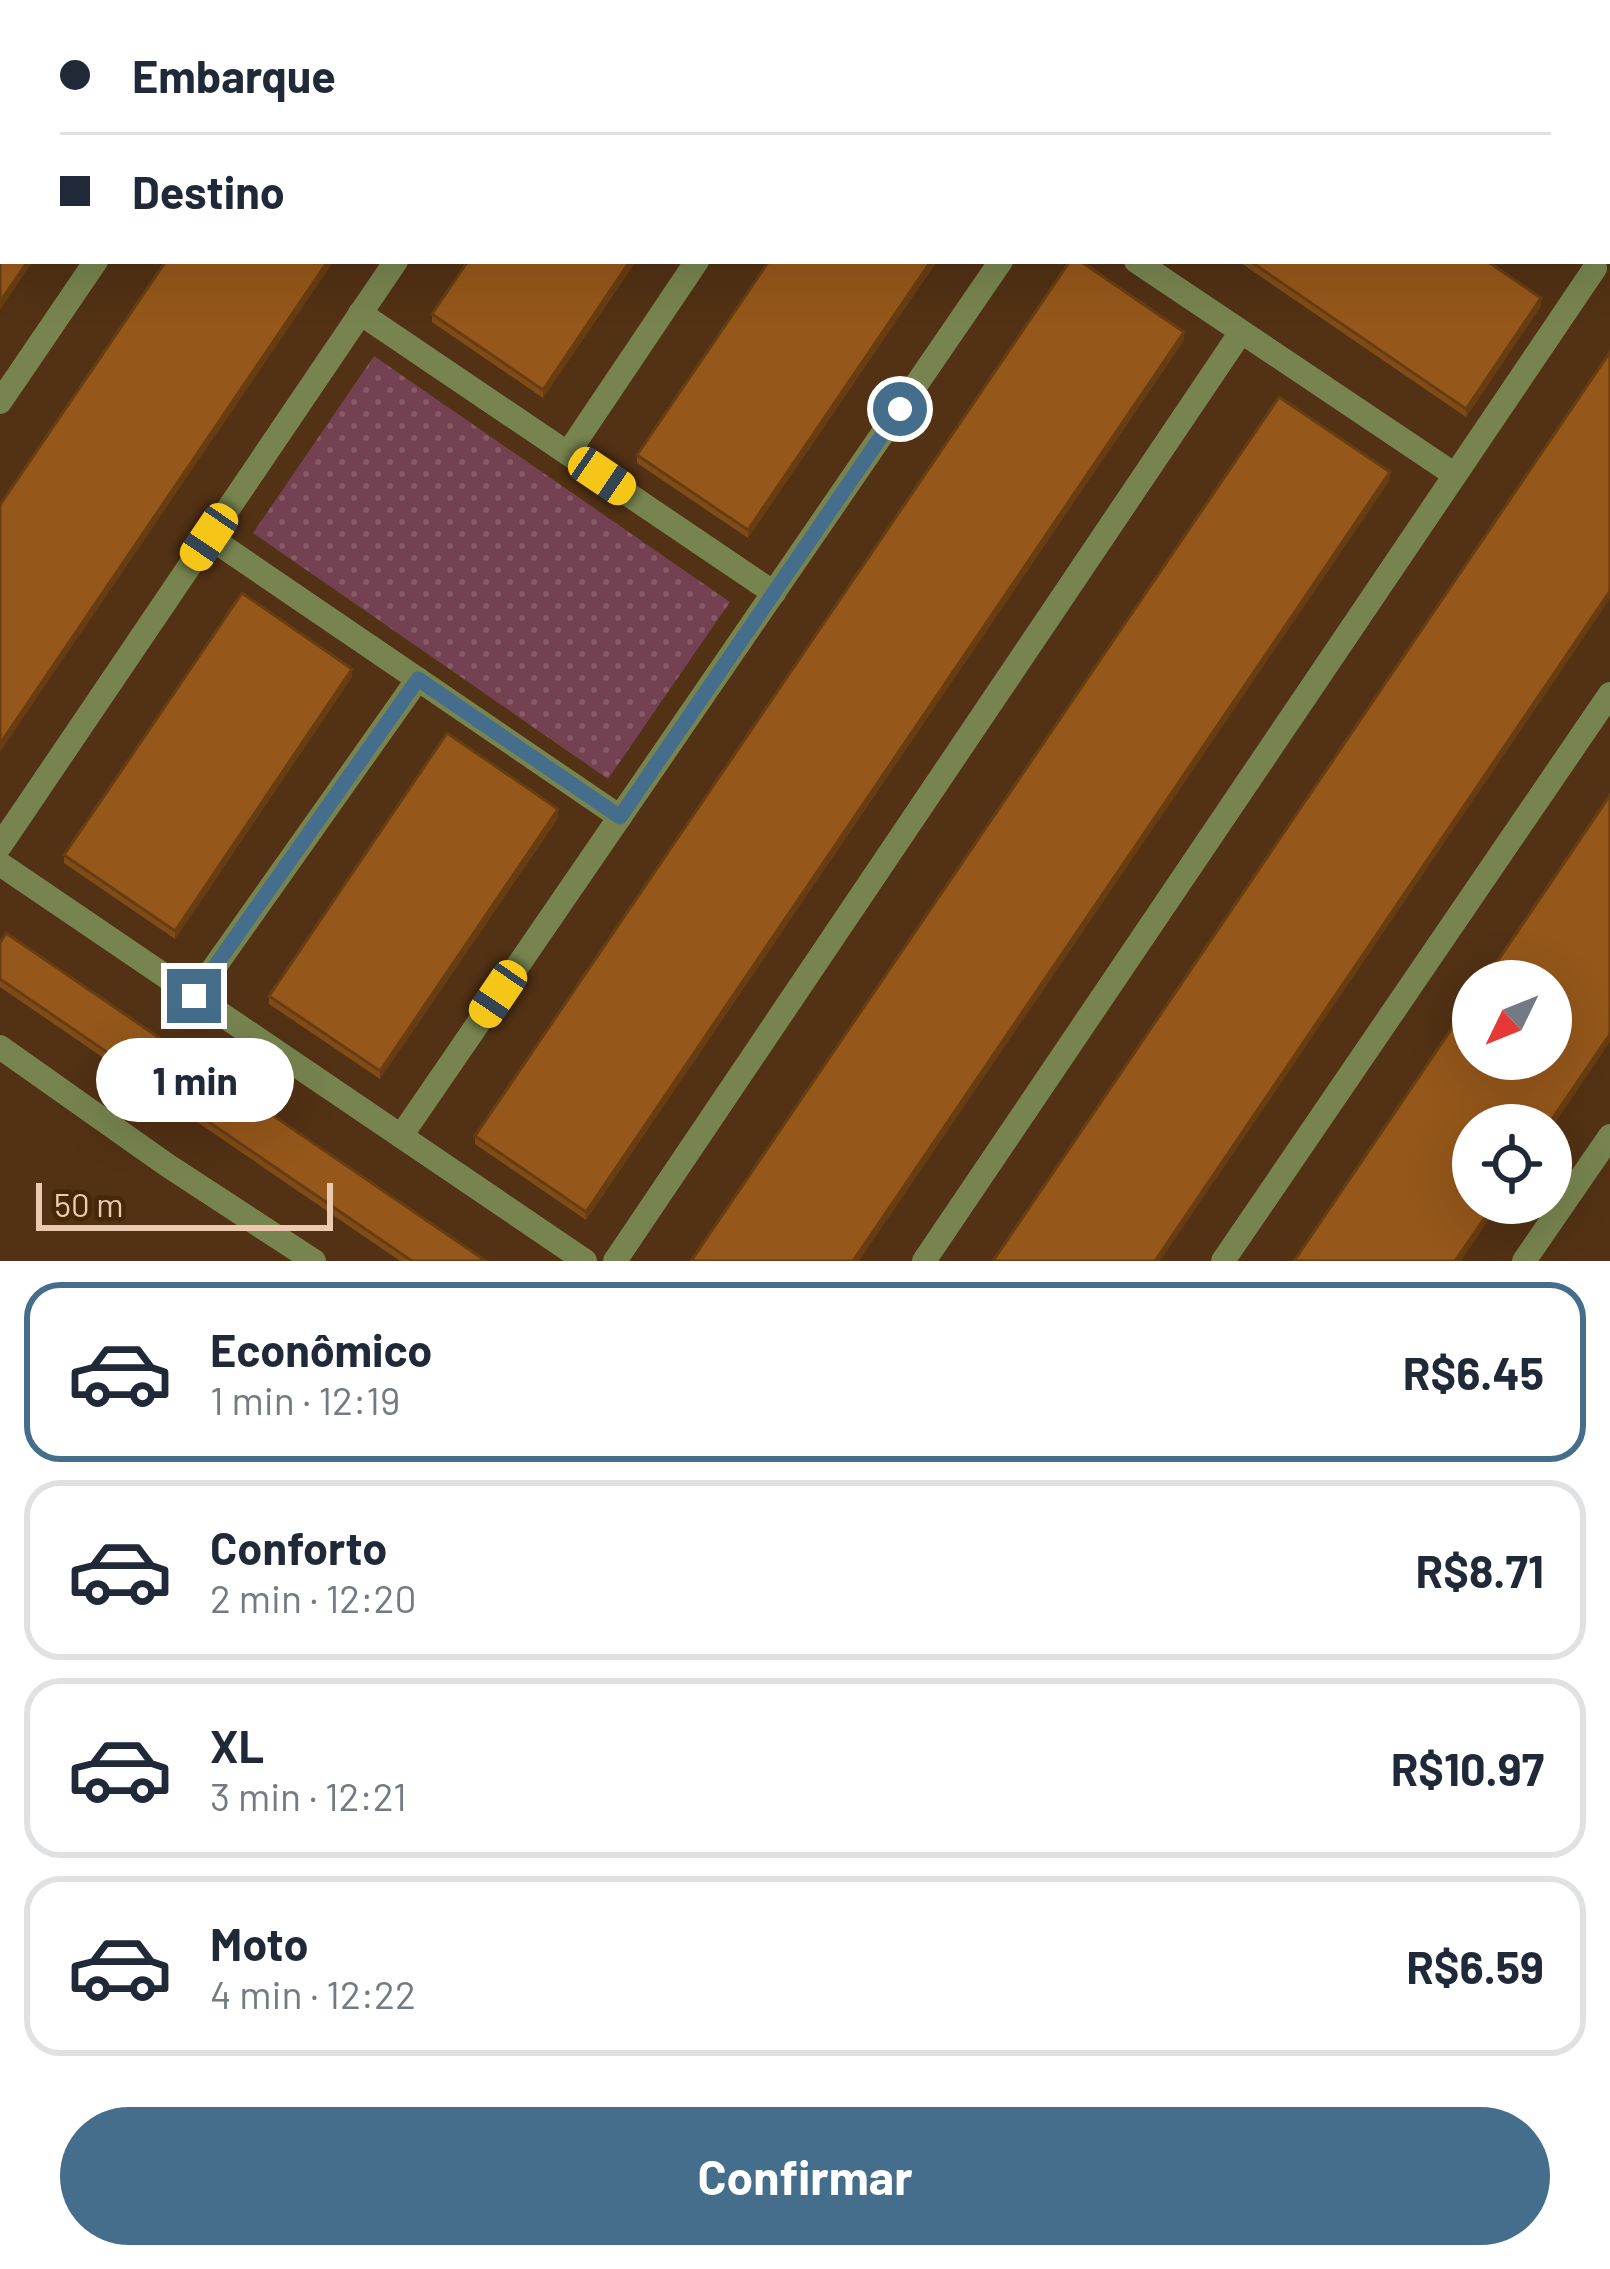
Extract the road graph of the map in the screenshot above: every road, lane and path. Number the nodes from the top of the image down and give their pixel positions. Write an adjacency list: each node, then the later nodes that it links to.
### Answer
1 (93, 264): 9 (street)
2 (394, 264): 7 (street)
3 (695, 264): 10 (street)
4 (999, 264): 13 (street)
5 (1140, 264): 8 (street)
6 (1596, 269): 11 (street)
7 (360, 313): 10 (street); 12 (street)
8 (1241, 332): 11 (street); 25 (street)
9 (0, 402)
10 (568, 453): 13 (street)
11 (1455, 475): 26 (street)
12 (209, 537): 14 (street); 17 (street)
13 (774, 593): 16 (street)
14 (418, 679): 16 (street); 19 (street)
15 (1610, 694): 27 (street)
16 (620, 817): 21 (street)
17 (0, 846)
18 (0, 864): 19 (street)
19 (194, 996): 21 (street)
20 (0, 1047): 23 (street)
21 (401, 1136): 24 (street)
22 (1610, 1136): 28 (street)
23 (314, 1261)
24 (585, 1261)
25 (615, 1261)
26 (924, 1261)
27 (1223, 1261)
28 (1524, 1261)

